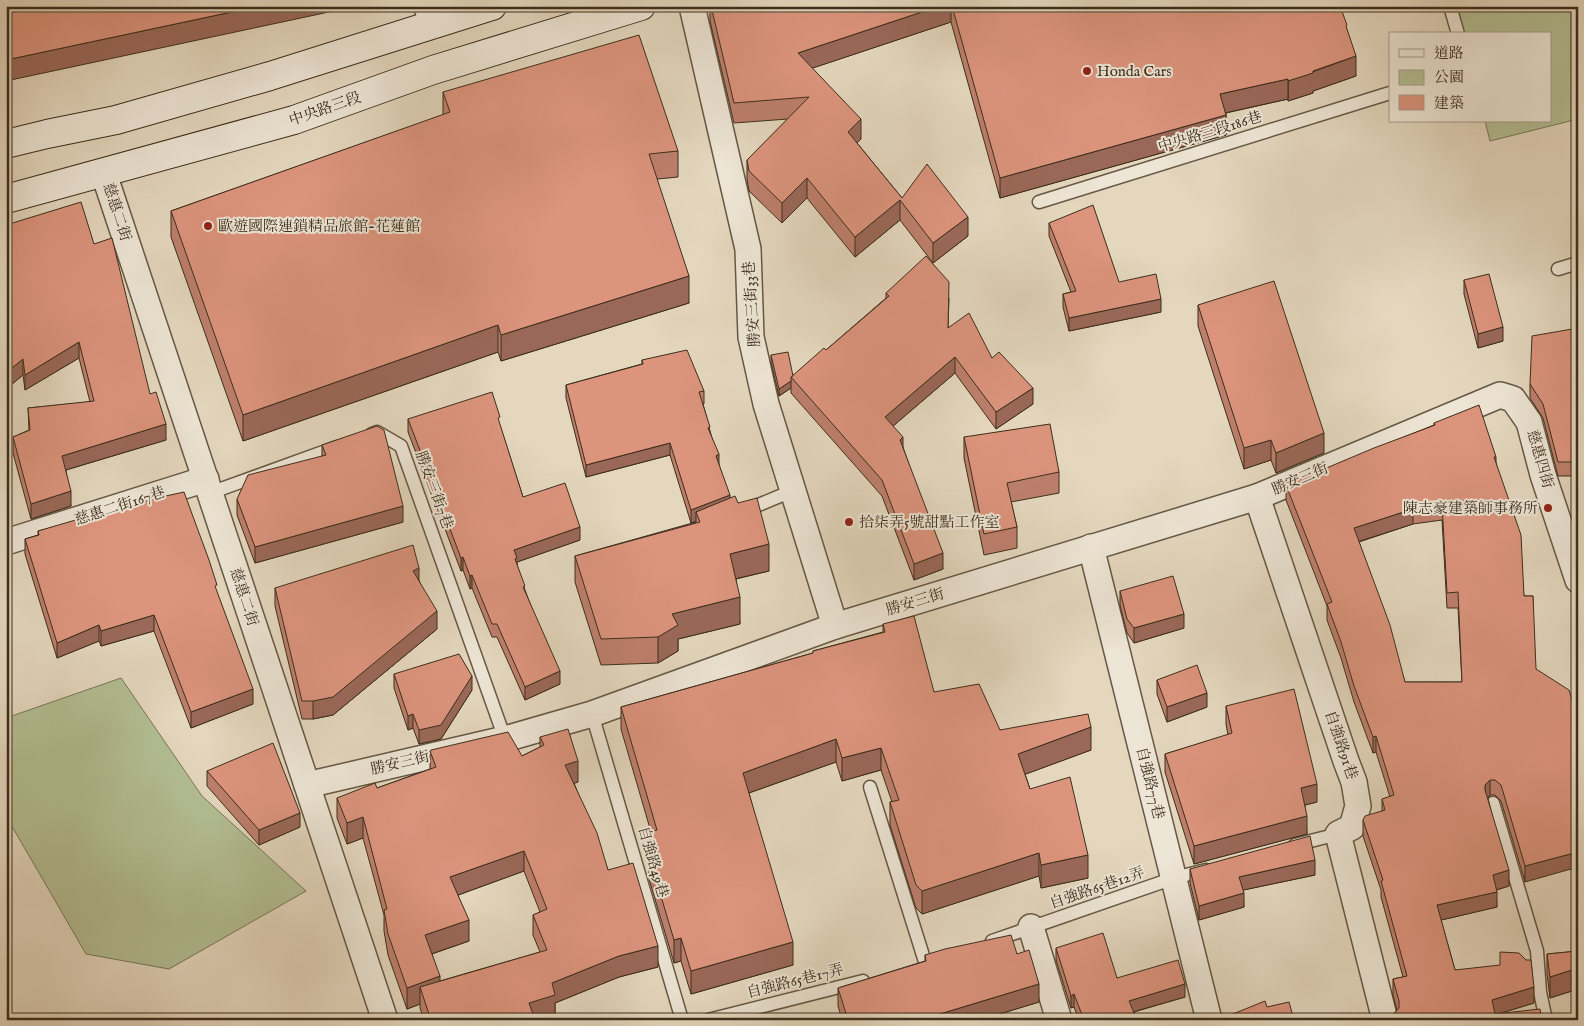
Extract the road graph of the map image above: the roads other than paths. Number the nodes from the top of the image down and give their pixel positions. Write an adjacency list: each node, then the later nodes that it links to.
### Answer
1 (492, 6): 5 (street)
2 (641, 6): 9 (street, 中央路三段)
3 (692, 6): 16 (street, 勝安三街33巷)
4 (1450, 6): 6 (lane)
5 (423, 17): 8 (street)
6 (1457, 32)
7 (1389, 93): 11 (lane, 中央路三段186巷)
8 (6, 144)
9 (104, 174): 10 (street, 中央路三段); 15 (street, 慈惠二街)
10 (6, 199)
11 (1039, 202)
12 (1578, 263): 13 (lane)
13 (1558, 269)
14 (1513, 399): 17 (street, 勝安三街); 21 (street, 慈惠四街)
15 (208, 486): 19 (street, 慈惠二街167巷); 24 (lane, 勝安三街7巷); 25 (street, 慈惠二街)
16 (792, 491): 18 (lane); 22 (street, 勝安三街33巷)
17 (1257, 497): 20 (street, 勝安三街); 28 (street, 自強路91巷)
18 (729, 517)
19 (6, 542)
20 (1091, 547): 22 (street, 勝安三街); 31 (street, 自強路77巷)
21 (1578, 580)
22 (835, 626): 23 (street, 勝安三街)
23 (592, 714): 24 (street, 勝安三街); 37 (lane, 自強路49巷)
24 (505, 739): 25 (street, 勝安三街)
25 (307, 785): 36 (street, 慈惠二街)
26 (870, 787): 34 (lane)
27 (1493, 803): 42 (lane)
28 (1338, 834): 29 (lane); 41 (street)
29 (1280, 849)
30 (1222, 865): 31 (lane, 自強路65巷12弄)
31 (1174, 878): 32 (lane, 自強路65巷12弄); 40 (street, 自強路77巷)
32 (1031, 927): 33 (lane); 39 (street)
33 (979, 946)
34 (926, 965)
35 (879, 977): 38 (lane, 自強路65巷17弄)
36 (385, 1020)
37 (682, 1020)
38 (708, 1020)
39 (1059, 1020)
40 (1209, 1020)
41 (1385, 1020)
42 (1546, 1020)

